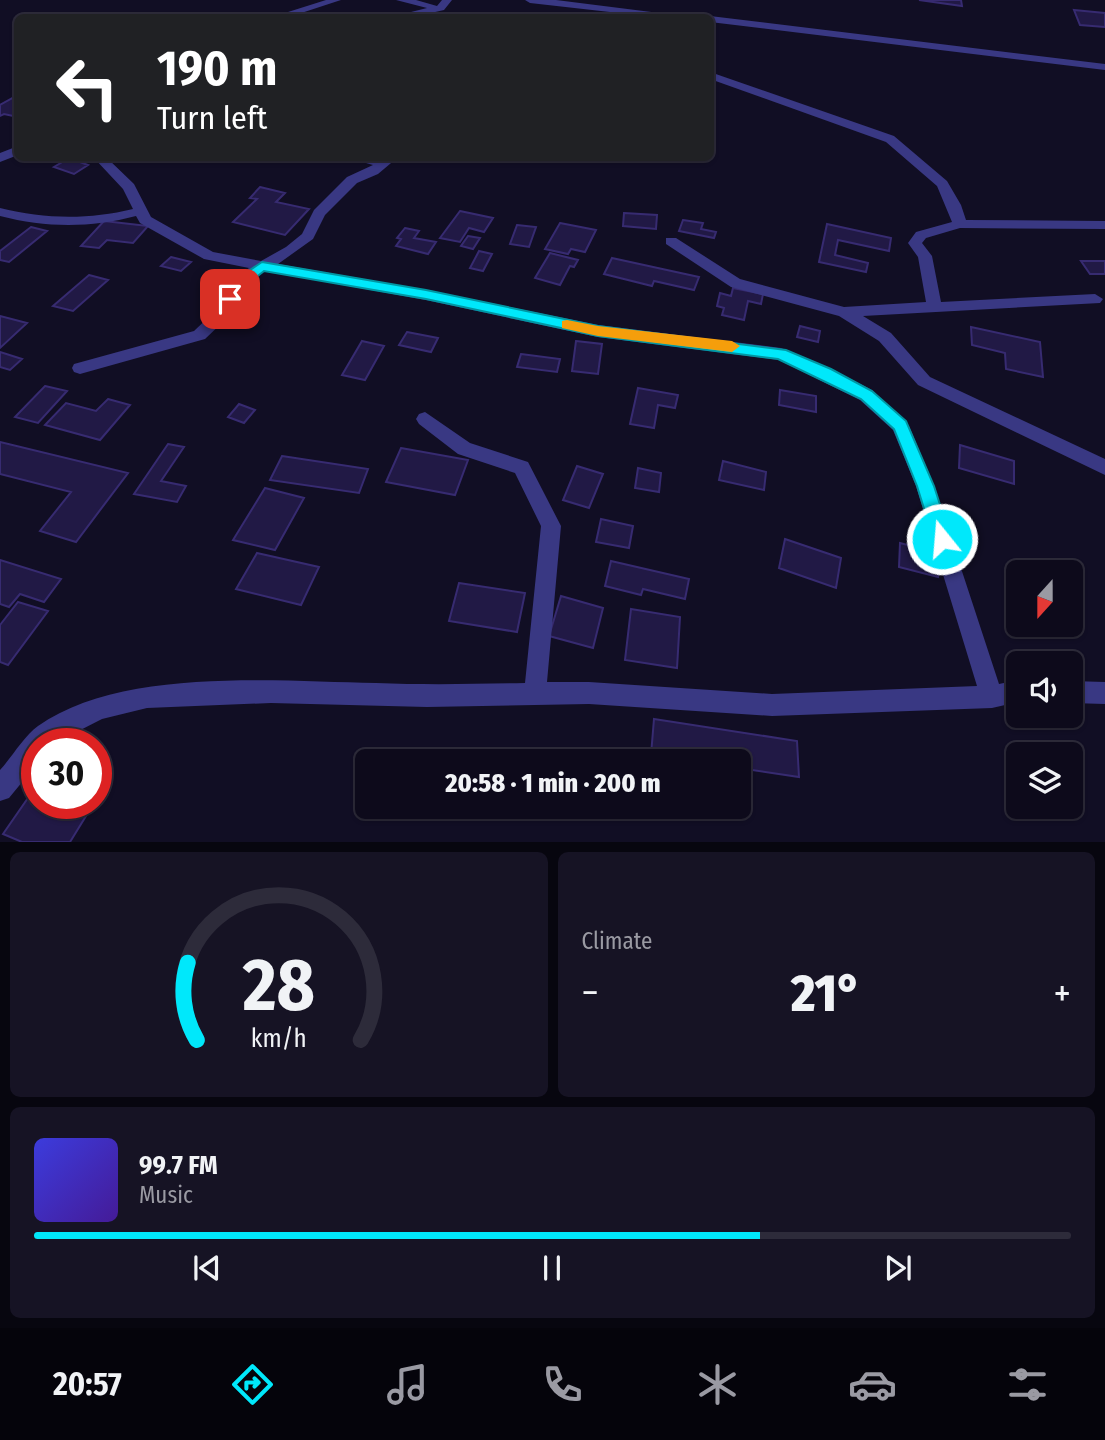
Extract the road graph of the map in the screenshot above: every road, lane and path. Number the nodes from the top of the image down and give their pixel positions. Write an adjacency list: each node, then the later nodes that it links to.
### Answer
1 (336, 0): 6 (street)
2 (401, 0): 4 (street)
3 (530, 0): 5 (street); 8 (street)
4 (444, 4): 7 (street)
5 (551, 12)
6 (288, 14)
7 (407, 14)
8 (658, 14)
9 (714, 19): 10 (street)
10 (1105, 67)
11 (714, 76): 16 (street)
12 (103, 161): 14 (street)
13 (387, 161): 19 (street)
14 (142, 211): 15 (street); 19 (street)
15 (0, 212)
16 (960, 224): 17 (street); 21 (street)
17 (1105, 225)
18 (671, 241): 22 (street)
19 (262, 267): 23 (street); 30 (street)
20 (1095, 299): 21 (street)
21 (934, 307): 22 (street)
22 (844, 312): 25 (street)
23 (80, 368)
24 (425, 419): 27 (street)
25 (1105, 467)
26 (1083, 692): 28 (street)
27 (535, 693): 30 (street); 31 (street)
28 (1105, 693)
29 (1006, 694): 30 (street)
30 (992, 697)
31 (59, 728)
32 (21, 764): 33 (street)
33 (0, 789)

